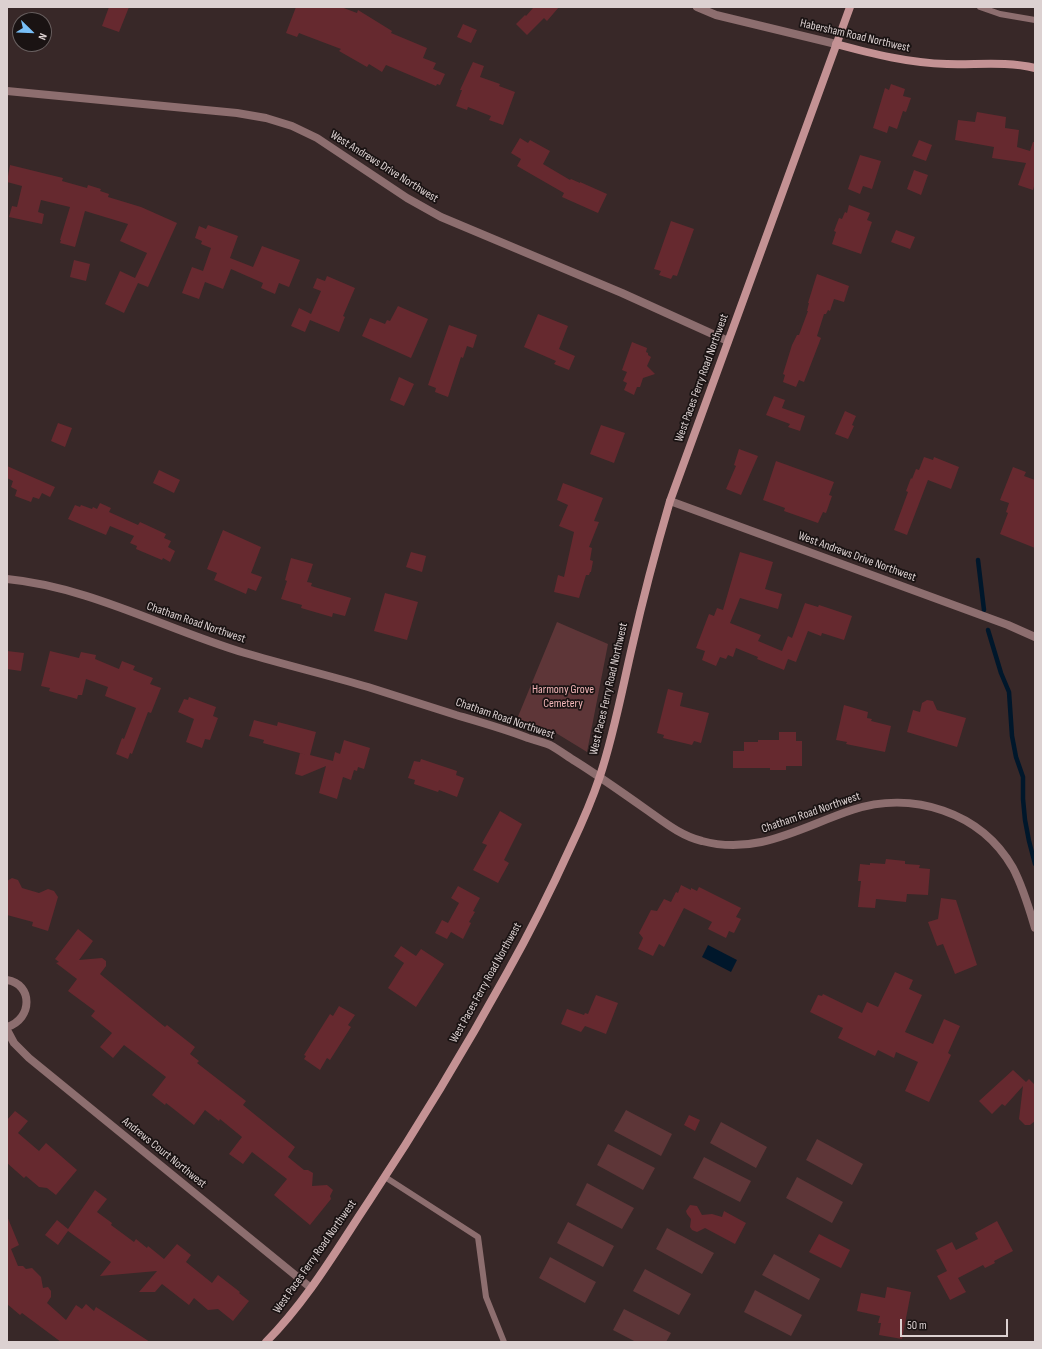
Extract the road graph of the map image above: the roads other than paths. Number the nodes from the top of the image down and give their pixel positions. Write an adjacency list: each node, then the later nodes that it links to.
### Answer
1 (697, 7): 5 (street, Habersham Road Northwest)
2 (850, 7): 5 (main road, West Paces Ferry Road Northwest)
3 (980, 7): 4 (lane)
4 (1035, 20)
5 (836, 44): 6 (main road, Habersham Road Northwest); 8 (main road, West Paces Ferry Road Northwest)
6 (1035, 68)
7 (7, 91): 8 (street, West Andrews Drive Northwest)
8 (728, 340): 9 (main road, West Paces Ferry Road Northwest)
9 (670, 500): 11 (street, West Andrews Drive Northwest); 12 (main road, West Paces Ferry Road Northwest)
10 (7, 579): 12 (street, Chatham Road Northwest)
11 (1035, 637)
12 (600, 777): 13 (street, Chatham Road Northwest); 17 (main road, West Paces Ferry Road Northwest)
13 (1035, 928)
14 (7, 980): 15 (street)
15 (7, 1027)
16 (7, 1030): 18 (street, Andrews Court Northwest)
17 (385, 1176): 18 (main road, West Paces Ferry Road Northwest); 20 (lane)
18 (311, 1288): 19 (main road, West Paces Ferry Road Northwest)
19 (266, 1342)
20 (504, 1342)

